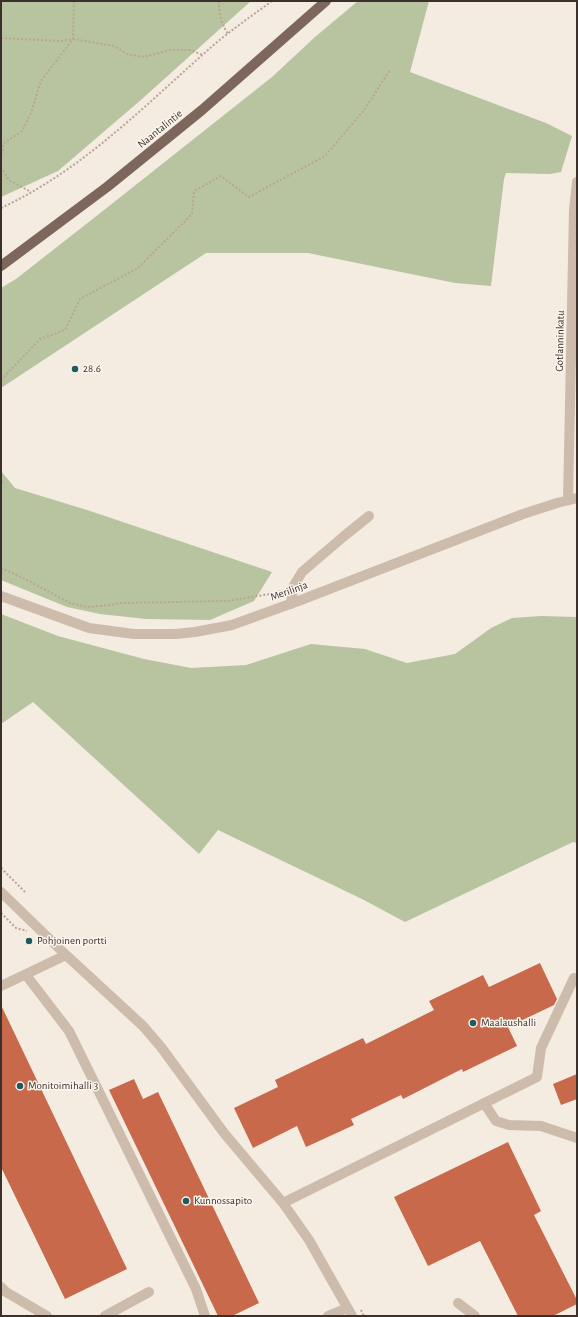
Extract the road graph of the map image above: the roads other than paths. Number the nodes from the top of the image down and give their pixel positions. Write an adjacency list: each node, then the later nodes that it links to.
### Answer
1 (315, 1): 3 (main road)
2 (326, 1): 3 (main road, Naantalintie)
3 (291, 32): 5 (main road, Naantalintie)
4 (577, 182): 6 (street, Gotlanninkatu)
5 (1, 266)
6 (573, 499): 9 (street, Merilinja)
7 (369, 516): 9 (street)
8 (1, 596): 9 (street, Merilinja)
9 (292, 604)
10 (1, 892): 11 (street)
11 (66, 956): 12 (street); 17 (street)
12 (26, 975): 14 (street); 24 (street)
13 (574, 978): 15 (street)
14 (1, 986)
15 (484, 1103): 16 (street); 17 (street)
16 (577, 1138)
17 (282, 1203): 21 (street)
18 (1, 1287): 22 (street)
19 (149, 1292): 23 (street)
20 (458, 1303): 26 (street)
21 (350, 1312): 25 (street)
22 (47, 1316)
23 (105, 1316)
24 (205, 1316)
25 (328, 1316)
26 (475, 1316)

